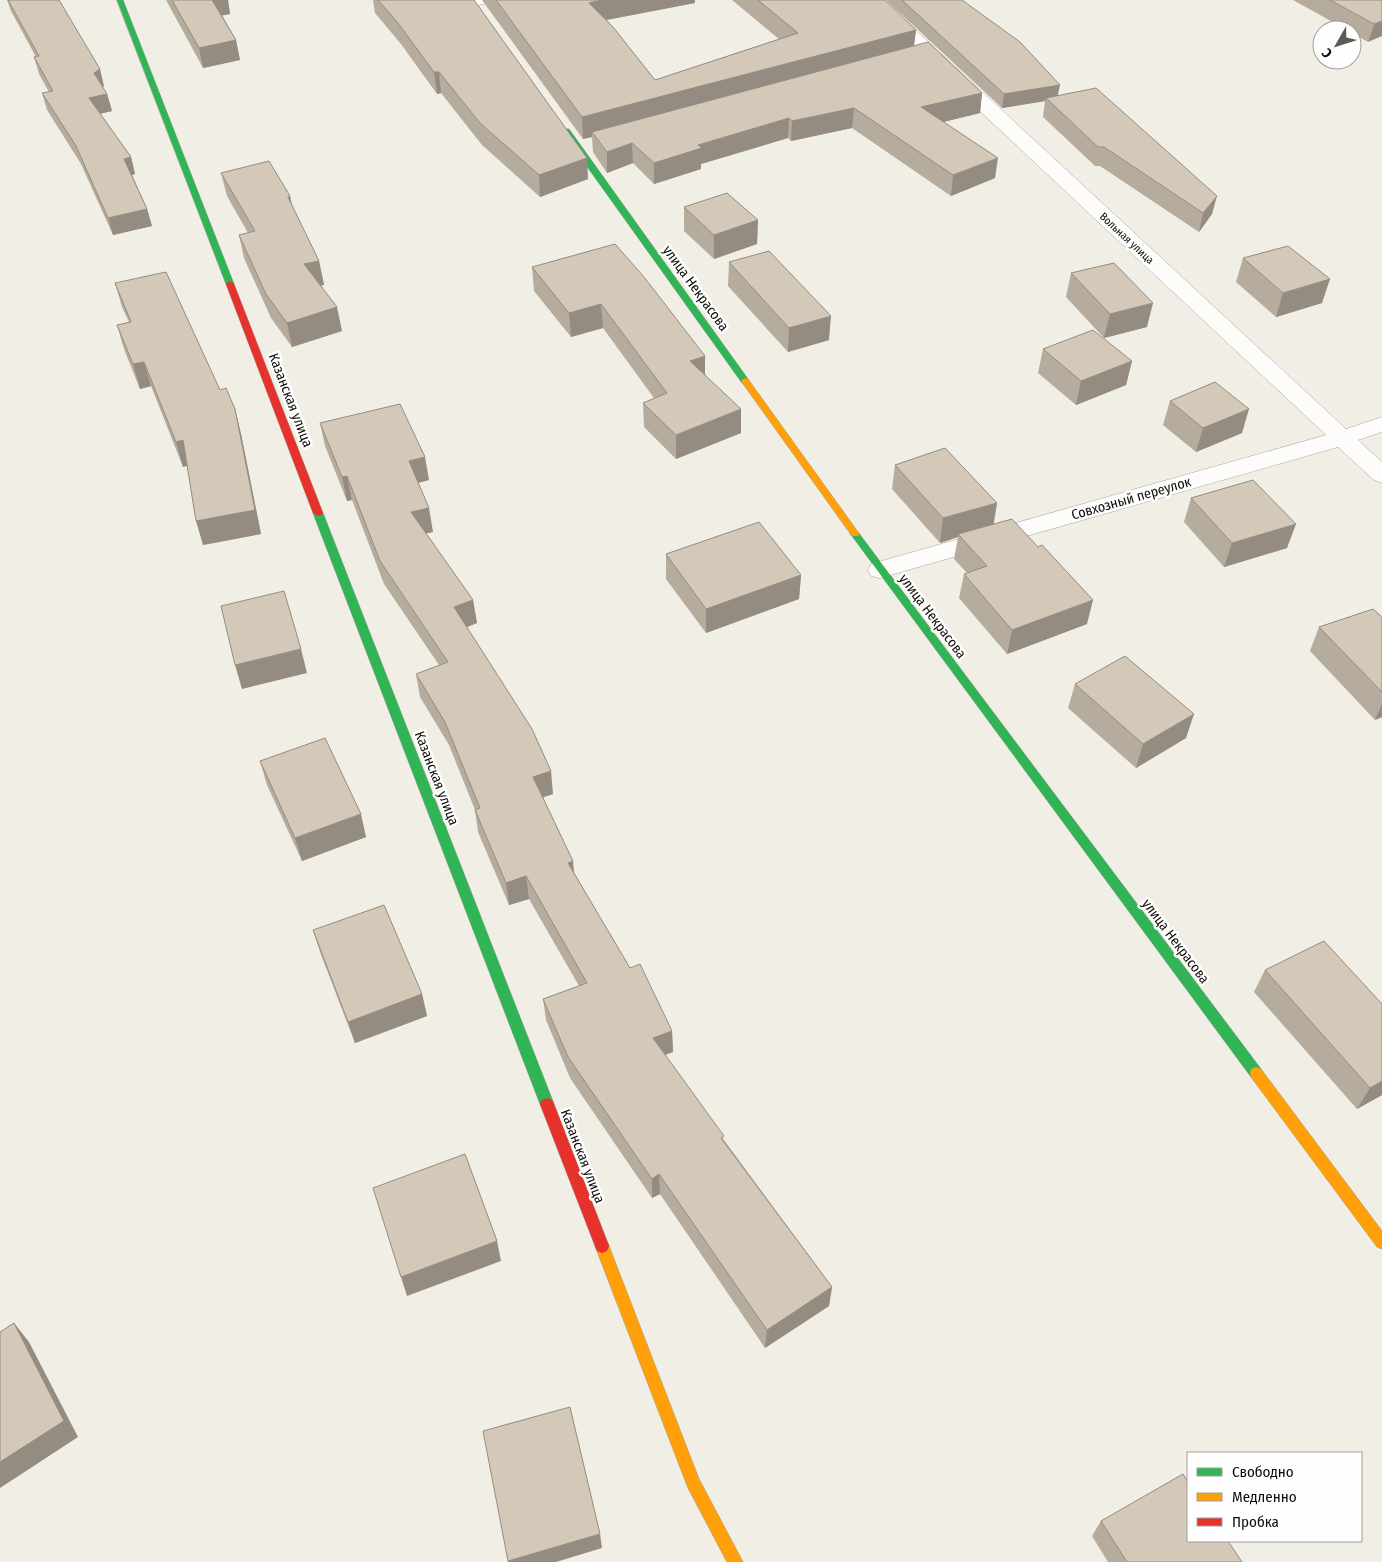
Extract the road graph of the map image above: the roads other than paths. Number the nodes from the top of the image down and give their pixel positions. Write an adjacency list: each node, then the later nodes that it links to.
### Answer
1 (120, 0): 11 (street, Казанская улица)
2 (873, 0): 7 (street, Вольная улица)
3 (561, 125): 5 (street, улица Некрасова)
4 (597, 143): 5 (street)
5 (578, 148): 9 (street, улица Некрасова)
6 (1382, 424): 7 (street, Совхозный переулок)
7 (1342, 438): 8 (street, Вольная улица); 9 (street, Совхозный переулок)
8 (1382, 475)
9 (880, 570): 10 (street, улица Некрасова)
10 (1382, 1242)
11 (735, 1562)

